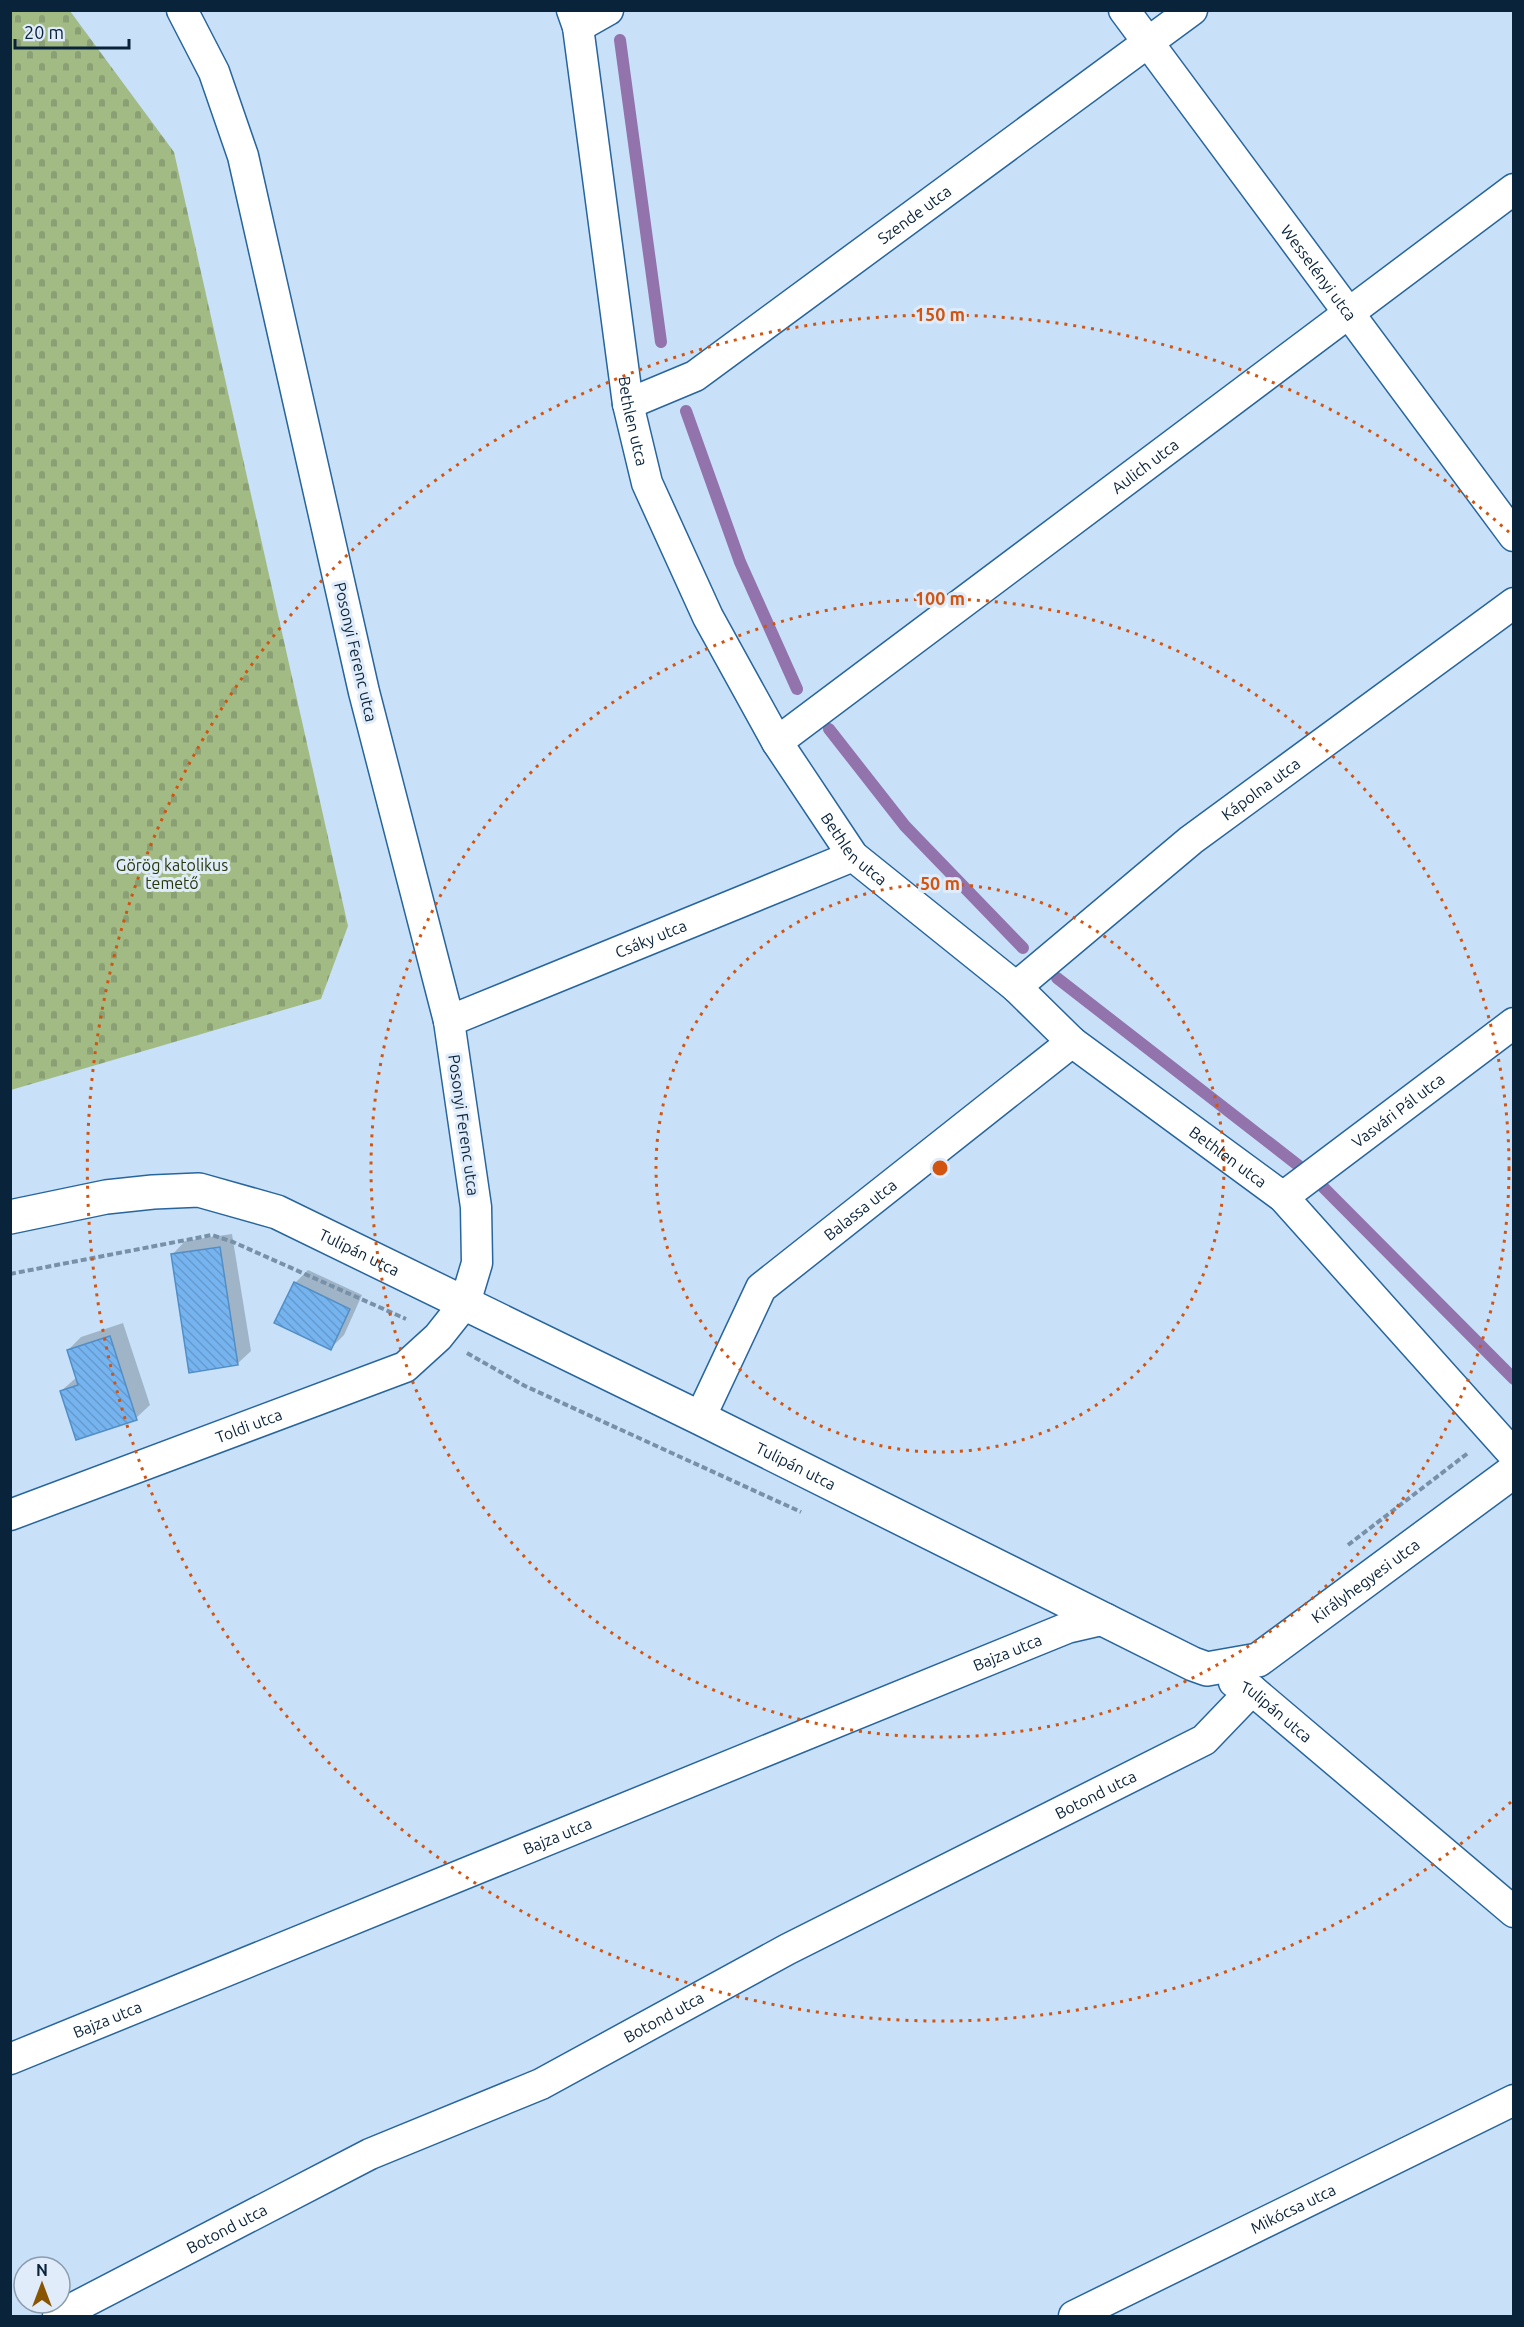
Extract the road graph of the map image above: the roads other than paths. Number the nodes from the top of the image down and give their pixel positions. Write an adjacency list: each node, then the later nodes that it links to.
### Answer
1 (182, 10): 15 (street, Posonyi Ferenc utca)
2 (608, 10): 5 (street)
3 (1124, 10): 6 (street, Wesselényi utca)
4 (1192, 10): 6 (street, Szende utca)
5 (575, 19): 9 (street, Bethlen utca)
6 (1149, 43): 8 (street, Wesselényi utca); 9 (street, Szende utca)
7 (1514, 189): 8 (street, Aulich utca)
8 (1348, 313): 10 (street, Wesselényi utca); 12 (street, Aulich utca)
9 (628, 404): 12 (street, Bethlen utca)
10 (1514, 536)
11 (1514, 603): 14 (street, Kápolna utca)
12 (777, 742): 13 (street, Bethlen utca)
13 (853, 856): 14 (street, Bethlen utca); 15 (street, Csáky utca)
14 (1016, 987): 17 (street, Bethlen utca)
15 (449, 1021): 20 (street, Posonyi Ferenc utca)
16 (1514, 1023): 18 (street, Vasvári Pál utca)
17 (1072, 1042): 18 (street, Bethlen utca); 21 (street, Balassa utca)
18 (1283, 1197): 22 (street, Bethlen utca)
19 (10, 1217): 20 (main road, Tulipán utca)
20 (465, 1304): 21 (main road, Tulipán utca); 24 (street, Toldi utca)
21 (700, 1418): 25 (main road, Tulipán utca)
22 (1514, 1455)
23 (1514, 1471): 26 (main road, Királyhegyesi utca)
24 (10, 1515)
25 (1106, 1619): 26 (main road, Tulipán utca); 29 (street, Bajza utca)
26 (1207, 1669): 27 (street, Tulipán utca)
27 (1252, 1690): 28 (street, Tulipán utca); 31 (street, Botond utca)
28 (1511, 1907)
29 (10, 2059)
30 (1514, 2100): 32 (street, Mikócsa utca)
31 (58, 2316)
32 (1074, 2316)

